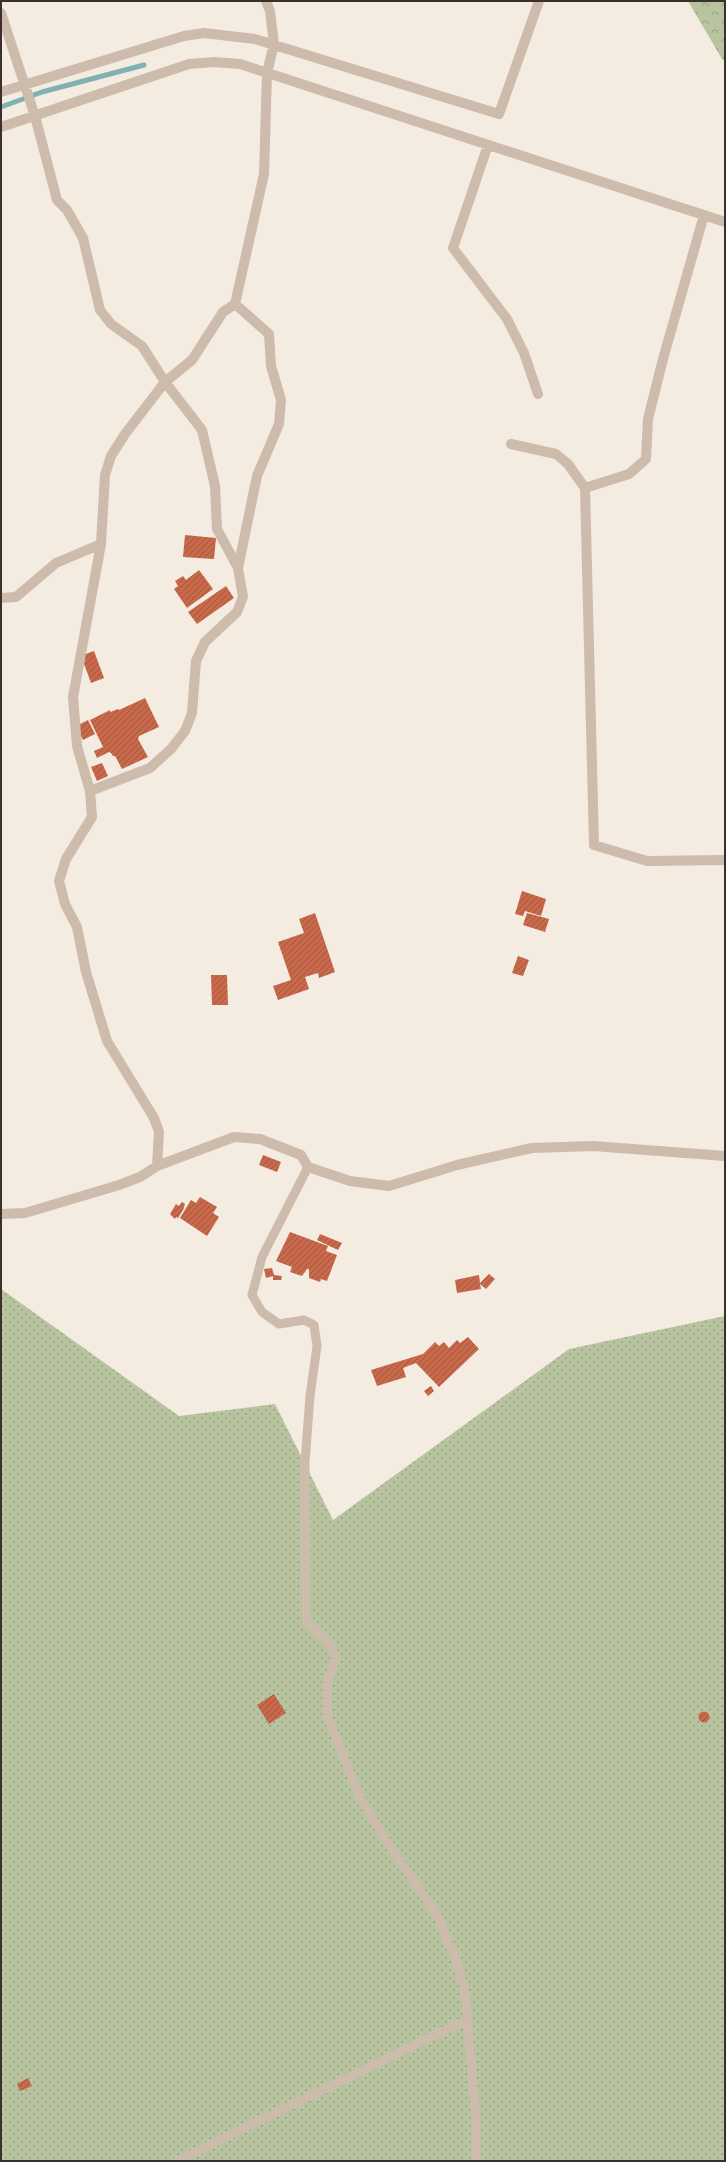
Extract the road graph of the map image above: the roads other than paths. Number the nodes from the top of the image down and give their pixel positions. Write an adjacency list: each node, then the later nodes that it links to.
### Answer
1 (266, 1): 4 (street)
2 (539, 1): 4 (street)
3 (1, 12): 6 (street)
4 (274, 44): 5 (street); 6 (street)
5 (267, 72): 8 (street); 10 (street); 13 (street)
6 (24, 84): 7 (street); 8 (street)
7 (1, 92)
8 (35, 116): 9 (street); 14 (street)
9 (1, 127)
10 (488, 145): 11 (street); 15 (street)
11 (704, 215): 12 (street); 17 (street)
12 (725, 222)
13 (235, 304): 14 (street); 19 (street)
14 (165, 382): 18 (street); 19 (street)
15 (538, 394)
16 (511, 444): 17 (street)
17 (585, 488): 22 (street)
18 (101, 544): 20 (street); 21 (street)
19 (238, 568): 21 (street)
20 (1, 598)
21 (90, 791): 24 (street)
22 (725, 860)
23 (725, 1156): 25 (street)
24 (157, 1166): 25 (street); 26 (street)
25 (308, 1167): 27 (lane)
26 (1, 1214)
27 (468, 2019): 28 (lane); 29 (lane)
28 (177, 2161)
29 (476, 2161)

